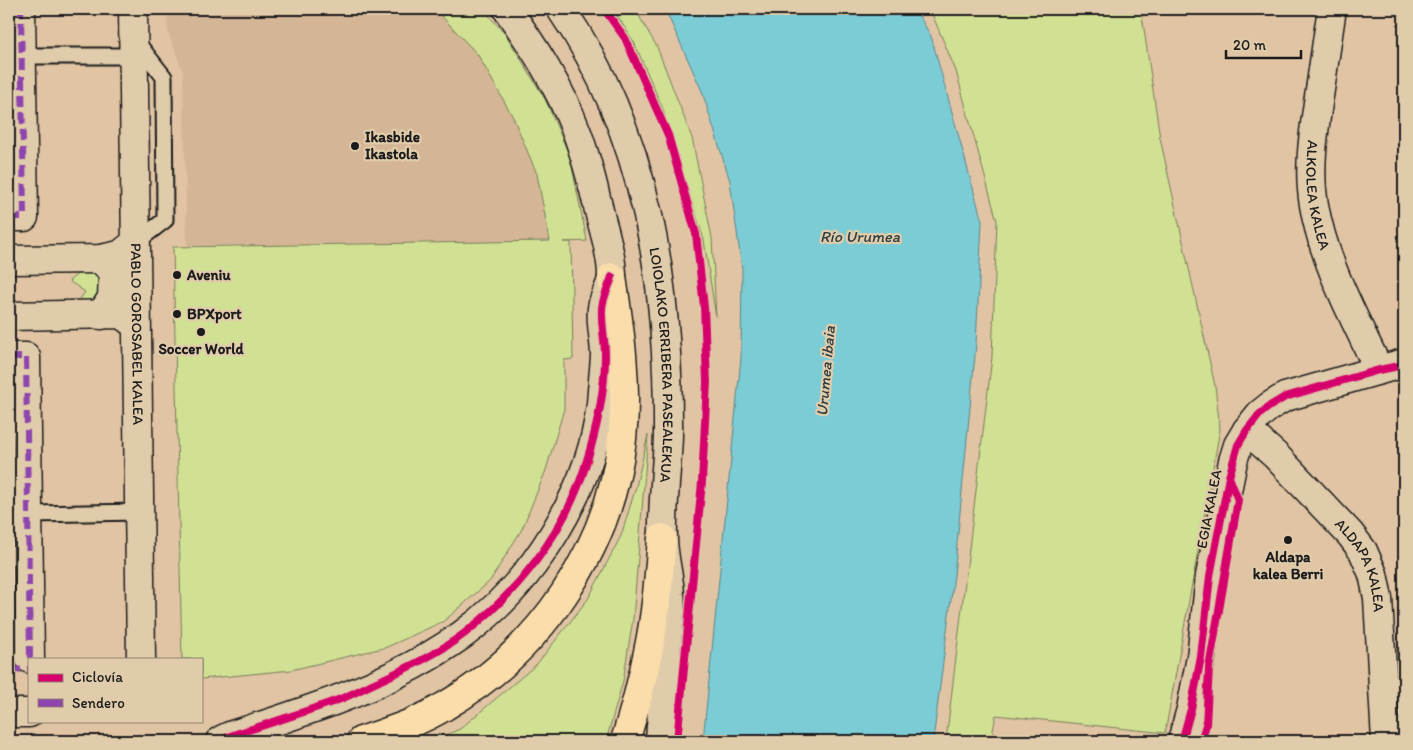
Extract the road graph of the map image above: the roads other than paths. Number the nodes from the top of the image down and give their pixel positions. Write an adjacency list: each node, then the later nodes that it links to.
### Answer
1 (21, 9): 8 (street)
2 (132, 9): 6 (street, PABLO GOROSABEL KALEA)
3 (507, 9): 12 (street)
4 (560, 9): 21 (street, LOIOLAKO ERRIBERA PASEALEKUA)
5 (1332, 9): 17 (street, ALKOLEA KALEA)
6 (133, 47): 7 (lane); 9 (street, PABLO GOROSABEL KALEA)
7 (34, 56)
8 (9, 217)
9 (135, 244): 10 (street); 15 (street, PABLO GOROSABEL KALEA)
10 (101, 259): 11 (street); 13 (street)
11 (9, 260)
12 (612, 277): 28 (street); 29 (highway)
13 (100, 315): 14 (street); 15 (street)
14 (9, 316)
15 (136, 325): 19 (street, PABLO GOROSABEL KALEA)
16 (9, 357): 22 (street)
17 (1396, 369): 18 (street, EGIA KALEA)
18 (1246, 430): 32 (street, EGIA KALEA); 33 (street, ALDAPA KALEA)
19 (139, 512): 20 (lane); 23 (street, PABLO GOROSABEL KALEA)
20 (32, 514)
21 (662, 538): 30 (highway); 31 (street, LOIOLAKO ERRIBERA PASEALEKUA)
22 (30, 658)
23 (141, 658)
24 (28, 669): 25 (street)
25 (9, 670)
26 (9, 713): 27 (street)
27 (28, 713)
28 (220, 741)
29 (361, 741)
30 (626, 741)
31 (660, 741)
32 (1182, 741)
33 (1386, 741)

